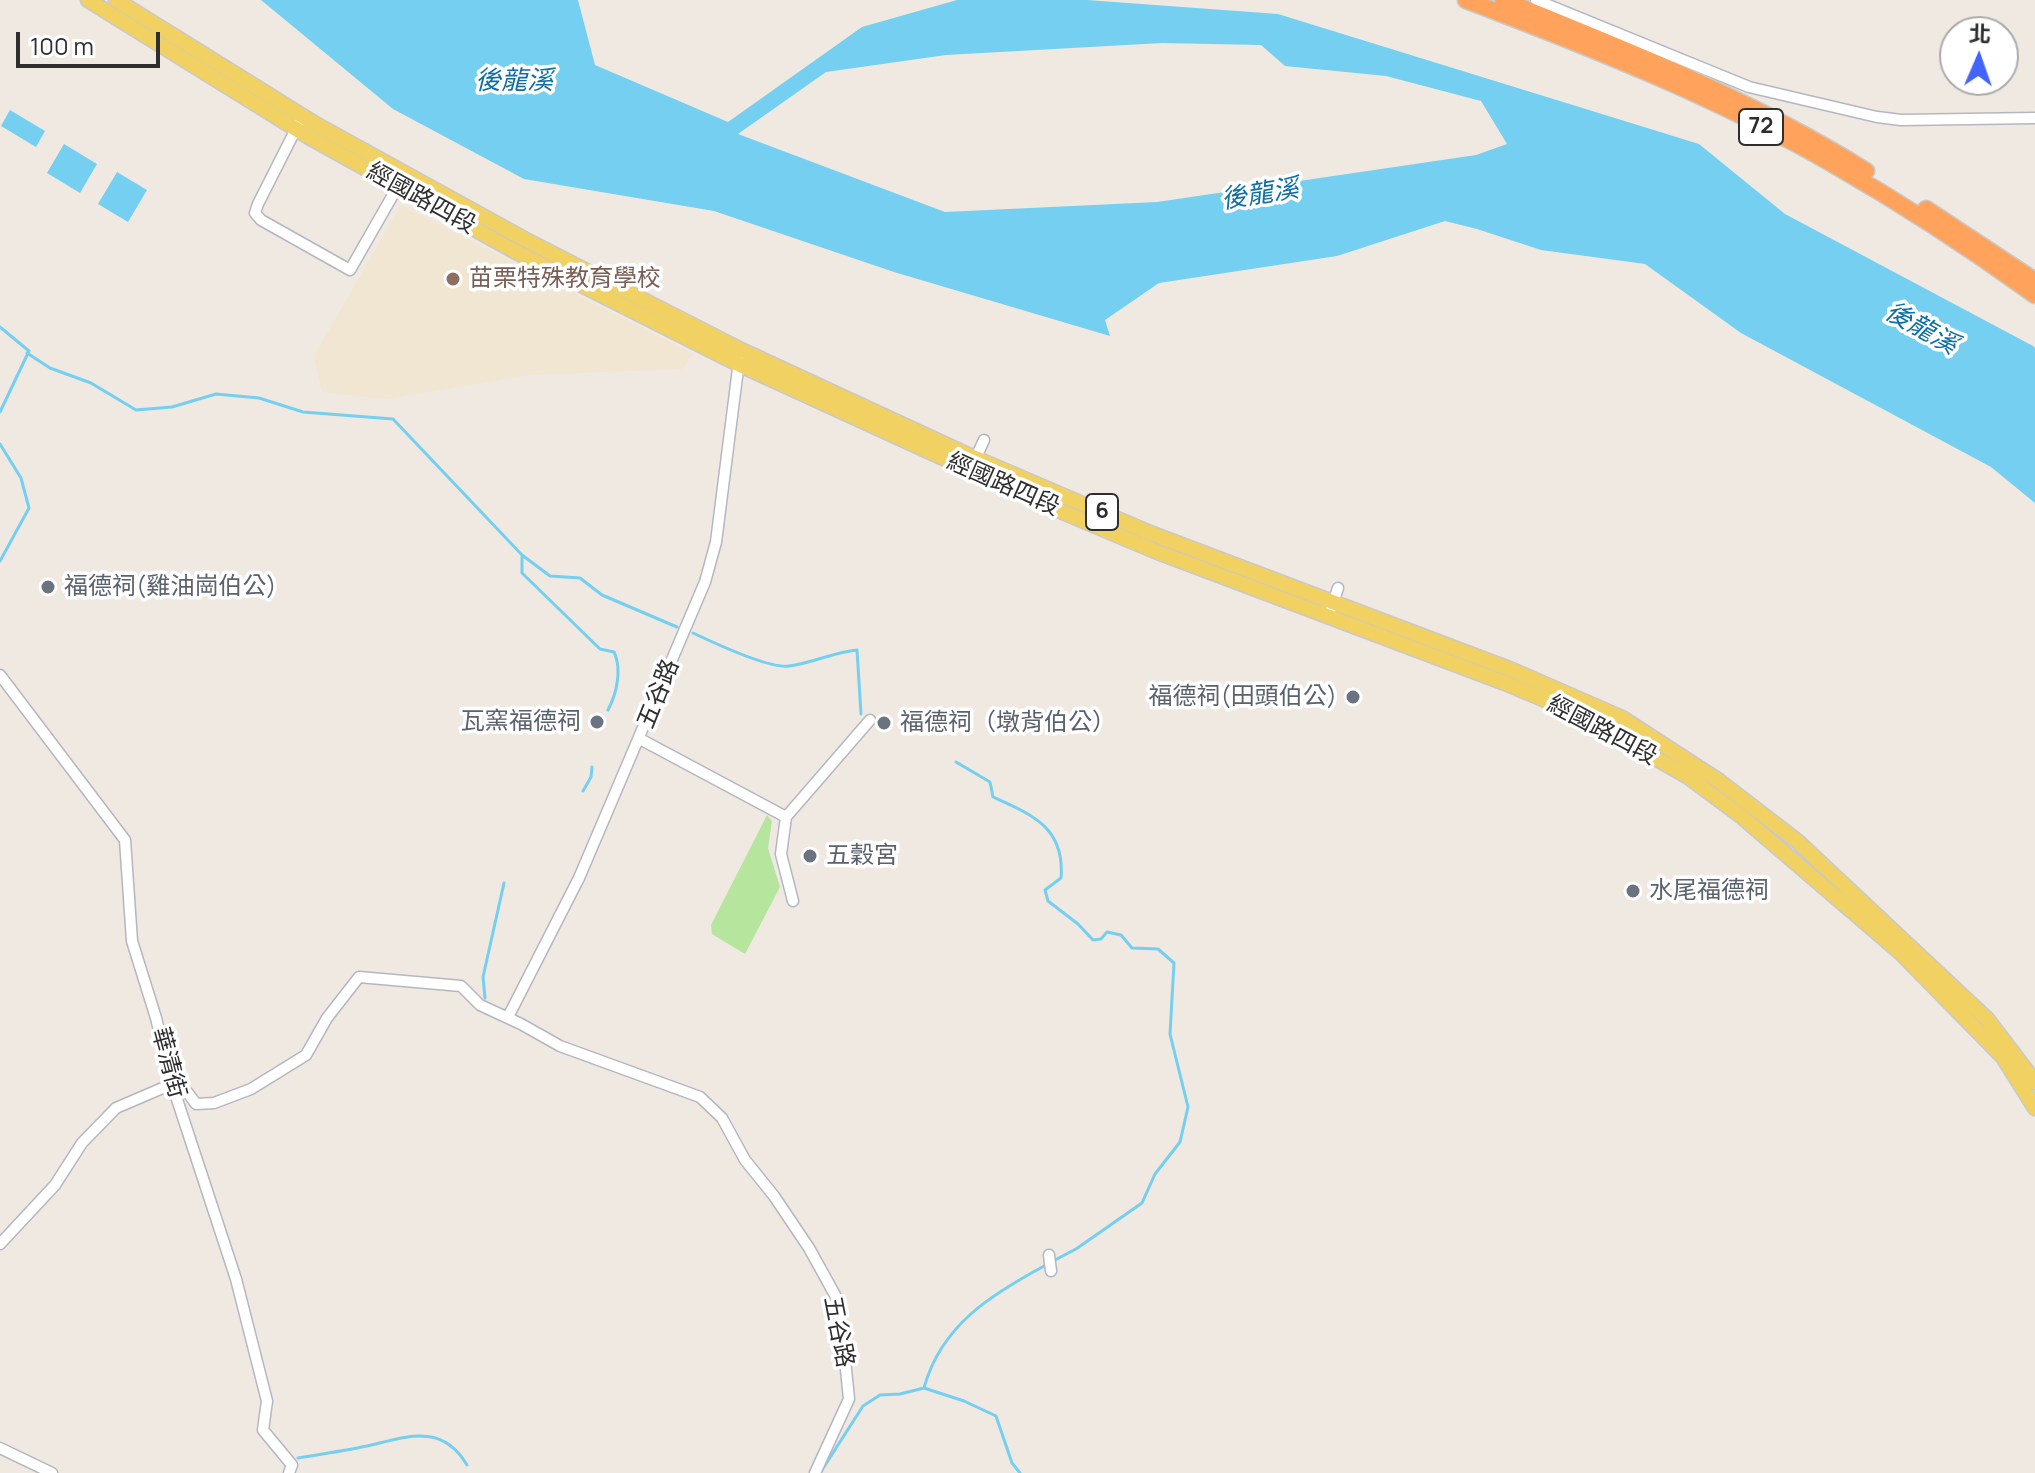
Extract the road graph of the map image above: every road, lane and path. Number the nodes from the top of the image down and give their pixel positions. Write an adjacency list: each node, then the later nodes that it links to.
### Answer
1 (88, 0): 7 (main road, 經國路四段 / 6)
2 (116, 0): 7 (main road, 經國路四段 / 6)
3 (1466, 0): 10 (highway, 72)
4 (1503, 0): 9 (highway, 72)
5 (1536, 0): 6 (street)
6 (2035, 118)
7 (299, 123): 8 (main road, 經國路四段 / 6); 8 (street); 11 (main road, 經國路四段 / 6)
8 (398, 186): 11 (main road, 經國路四段 / 6)
9 (2035, 281)
10 (2035, 295)
11 (740, 357): 13 (main road, 經國路四段 / 6); 17 (street, 五谷路)
12 (984, 440): 13 (street)
13 (973, 465): 14 (main road, 經國路四段 / 6)
14 (1333, 603): 21 (main road, 經國路四段 / 6); 23 (main road, 經國路四段 / 6)
15 (0, 675): 22 (street, 華清街)
16 (870, 720): 18 (street)
17 (640, 739): 18 (street); 20 (street, 五谷路)
18 (786, 817): 19 (street)
19 (793, 901)
20 (508, 1017): 22 (street, 五谷路); 30 (street, 五谷路)
21 (2035, 1082)
22 (172, 1084): 24 (street); 29 (street, 華清街)
23 (2035, 1108)
24 (0, 1244)
25 (1049, 1255): 26 (street)
26 (1051, 1271)
27 (0, 1448): 28 (street)
28 (52, 1473)
29 (289, 1473)
30 (815, 1473)

